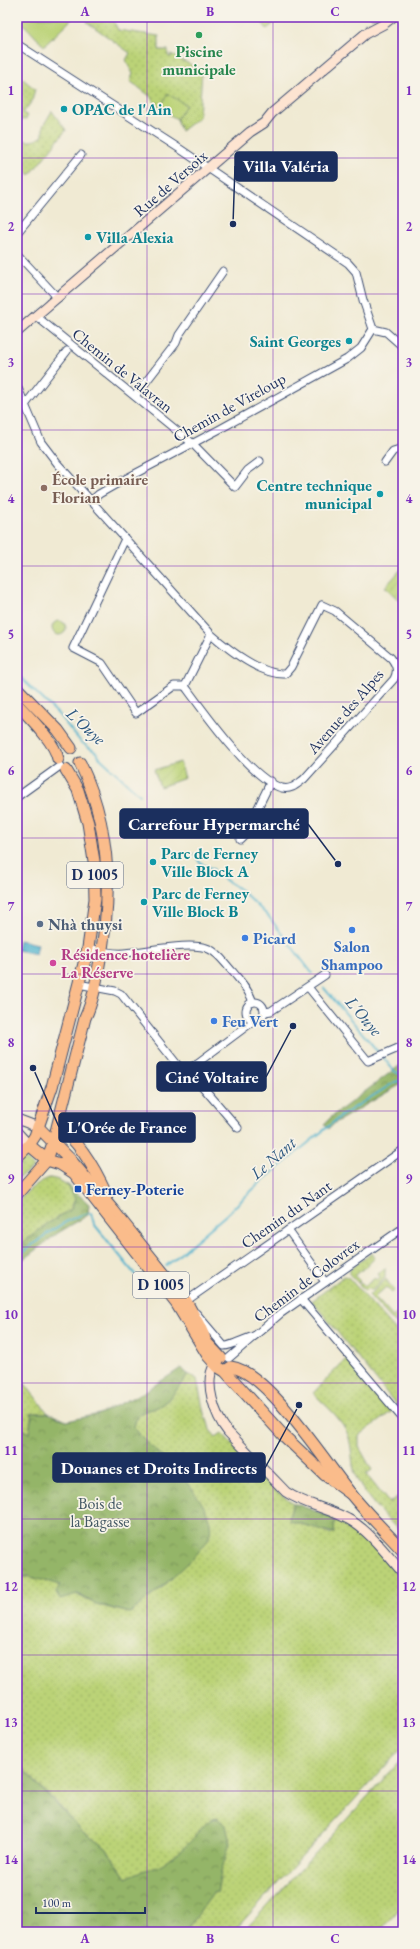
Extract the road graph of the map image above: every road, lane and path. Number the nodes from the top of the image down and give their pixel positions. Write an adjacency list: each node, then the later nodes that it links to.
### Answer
1 (393, 17): 4 (main road, Rue de Versoix)
2 (17, 44): 4 (street)
3 (81, 155): 5 (street)
4 (209, 169): 8 (main road, Rue de Versoix); 10 (street)
5 (17, 233)
6 (17, 254): 8 (street)
7 (223, 271): 15 (street)
8 (58, 298): 9 (main road, Rue de Versoix)
9 (36, 316): 11 (main road, Rue de Versoix); 15 (street, Chemin de Valavran)
10 (373, 329): 12 (street); 17 (street, Chemin de Vireloup)
11 (17, 332)
12 (403, 347)
13 (67, 351): 16 (street)
14 (17, 386): 16 (street, Avenue des Alpes)
15 (135, 396): 17 (street, Chemin de Valavran)
16 (25, 405): 21 (street, Avenue des Alpes)
17 (192, 443): 19 (street, Chemin de Valavran); 21 (street, Chemin de Vireloup)
18 (403, 448): 20 (street)
19 (260, 461)
20 (385, 462)
21 (92, 501): 22 (street, Avenue des Alpes)
22 (126, 539): 23 (street, Avenue des Alpes); 24 (street)
23 (211, 634): 24 (street); 30 (street, Avenue des Alpes)
24 (185, 686): 30 (street, Avenue des Alpes)
25 (17, 688): 27 (main road, D 1005)
26 (17, 704): 29 (main road, D 1005)
27 (71, 748): 28 (main road, D 1005); 29 (main road)
28 (80, 763): 29 (main road); 34 (main road, D 1005)
29 (62, 765): 31 (street); 33 (main road, D 1005)
30 (271, 781): 32 (street)
31 (17, 797)
32 (240, 839)
33 (88, 948): 34 (street); 36 (main road, D 1005)
34 (102, 951): 37 (main road, D 1005); 39 (street)
35 (325, 975): 38 (street)
36 (78, 984): 37 (street); 46 (main road, D 1005)
37 (95, 987): 43 (street); 45 (main road, D 1005)
38 (308, 987): 40 (street); 42 (street)
39 (253, 1002): 40 (street); 41 (street)
40 (264, 1012): 41 (street)
41 (255, 1020): 43 (street)
42 (403, 1046)
43 (186, 1072): 47 (street)
44 (17, 1120): 46 (main road)
45 (58, 1127): 49 (main road, D 1005); 57 (main road, D 1005)
46 (38, 1128): 49 (main road); 50 (main road)
47 (238, 1128)
48 (17, 1132): 50 (main road)
49 (53, 1143): 53 (main road); 57 (main road, D 1005)
50 (29, 1145): 52 (main road); 53 (main road)
51 (403, 1150): 59 (street, Chemin du Nant)
52 (17, 1157)
53 (47, 1160): 54 (main road); 64 (main road, D 1005)
54 (35, 1175): 55 (street); 56 (main road)
55 (17, 1182)
56 (17, 1194)
57 (113, 1210): 62 (main road, D 1005)
58 (403, 1228): 60 (street, Chemin de Colovrex)
59 (288, 1230): 60 (street); 62 (street, Chemin du Nant)
60 (325, 1282): 61 (street, Chemin de Colovrex)
61 (301, 1299): 63 (street, Chemin de Colovrex); 65 (street)
62 (186, 1301): 63 (street); 64 (main road, D 1005)
63 (256, 1335): 64 (street, Chemin de Colovrex)
64 (224, 1363): 66 (main road, D 1005); 66 (main road, D 1005); 68 (main road)
65 (403, 1420)
66 (351, 1494): 67 (main road, D 1005)
67 (403, 1551)
68 (403, 1573)

